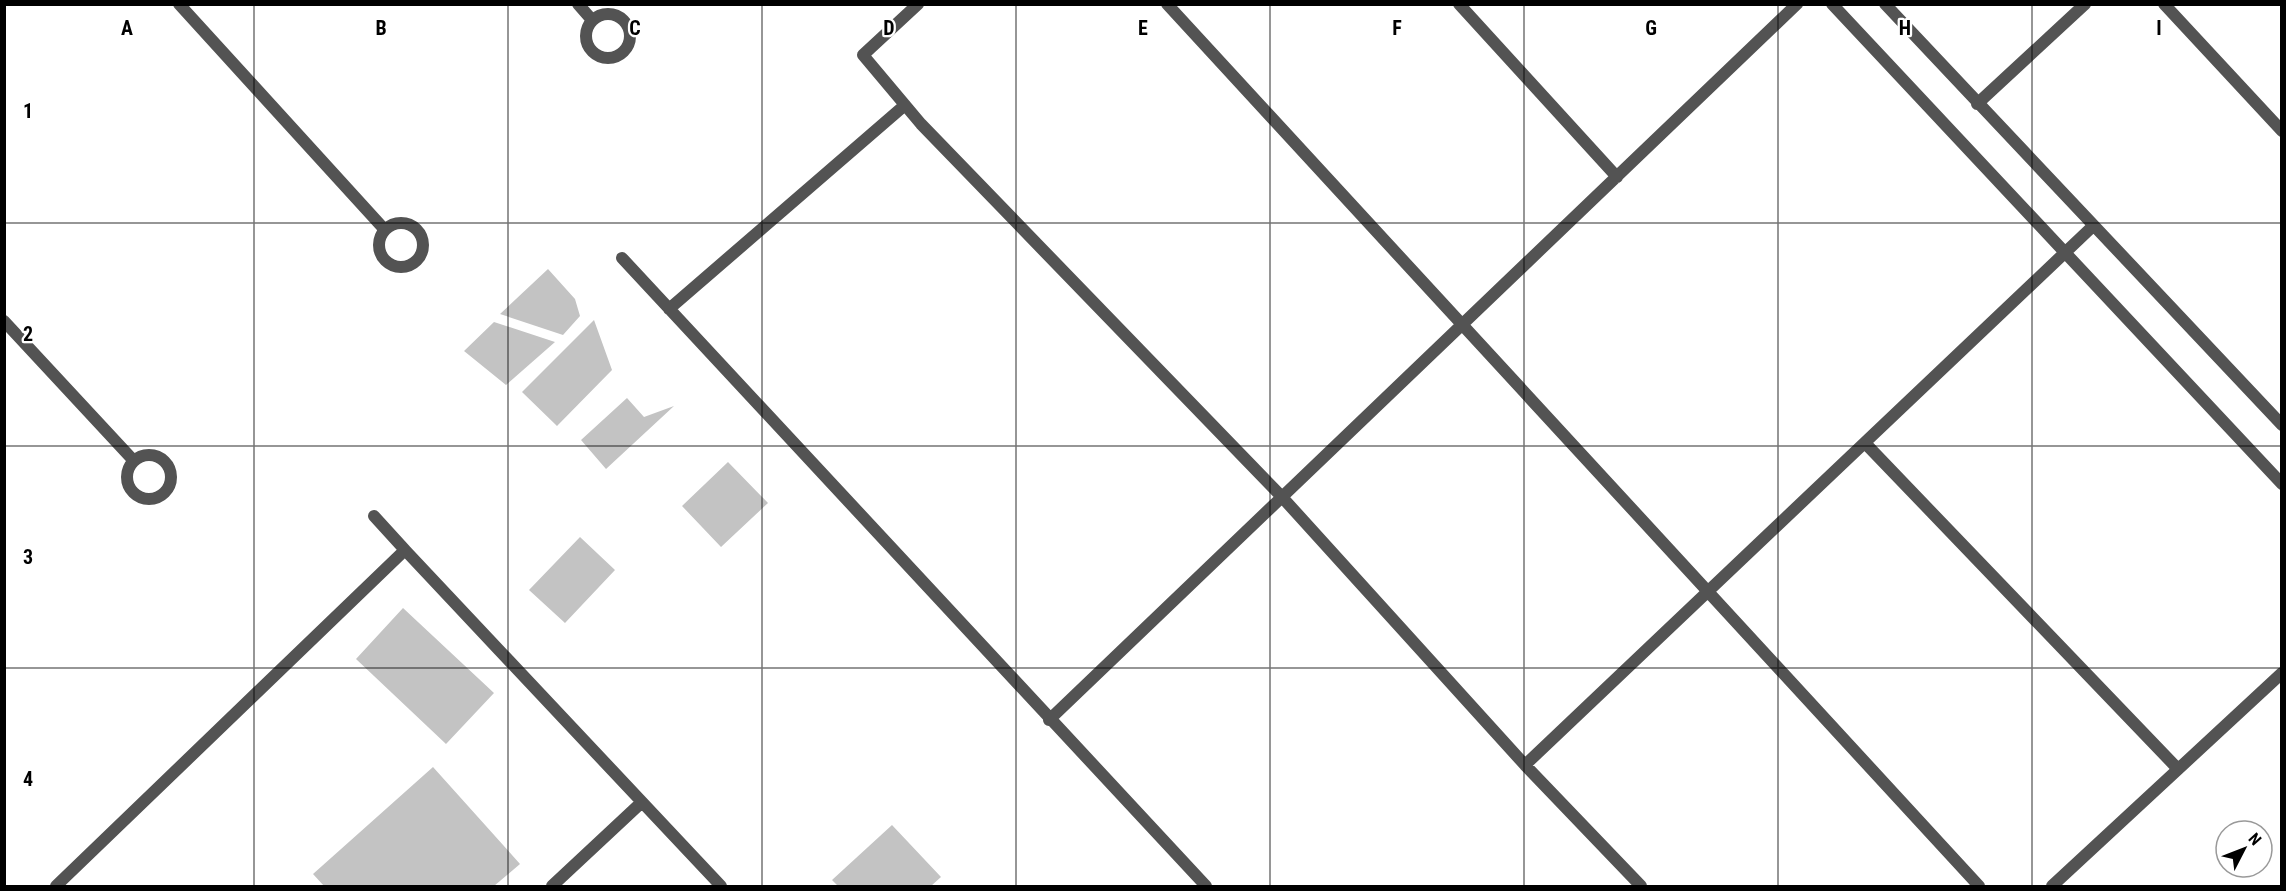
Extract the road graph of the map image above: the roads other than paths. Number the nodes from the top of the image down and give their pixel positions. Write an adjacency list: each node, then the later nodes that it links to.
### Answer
1 (180, 4): 17 (street)
2 (578, 4): 11 (street)
3 (918, 4): 13 (street)
4 (1167, 4): 22 (street)
5 (1459, 4): 15 (street)
6 (1797, 4): 15 (street)
7 (1832, 4): 18 (street)
8 (1885, 4): 12 (street)
9 (2085, 4): 12 (street)
10 (2164, 4): 14 (street)
11 (592, 20)
12 (1977, 104): 16 (street)
13 (905, 105): 20 (street); 27 (street)
14 (2282, 131)
15 (1617, 177): 22 (street)
16 (2092, 227): 18 (street); 23 (street)
17 (385, 230)
18 (2065, 253): 24 (street); 26 (street)
19 (622, 258): 20 (street)
20 (669, 309): 32 (street)
21 (4, 321): 25 (street)
22 (1462, 325): 27 (street); 30 (street)
23 (2282, 425)
24 (1865, 443): 30 (street); 34 (street)
25 (134, 461)
26 (2282, 484)
27 (1282, 497): 32 (street); 33 (street)
28 (374, 516): 29 (street)
29 (405, 550): 35 (street); 36 (street)
30 (1708, 592): 33 (street); 41 (street)
31 (2282, 673): 34 (street)
32 (1049, 720): 39 (street)
33 (1525, 765): 40 (street)
34 (2178, 770): 42 (street)
35 (642, 802): 37 (street); 38 (street)
36 (56, 886)
37 (552, 886)
38 (721, 886)
39 (1206, 886)
40 (1641, 886)
41 (1979, 886)
42 (2052, 886)

